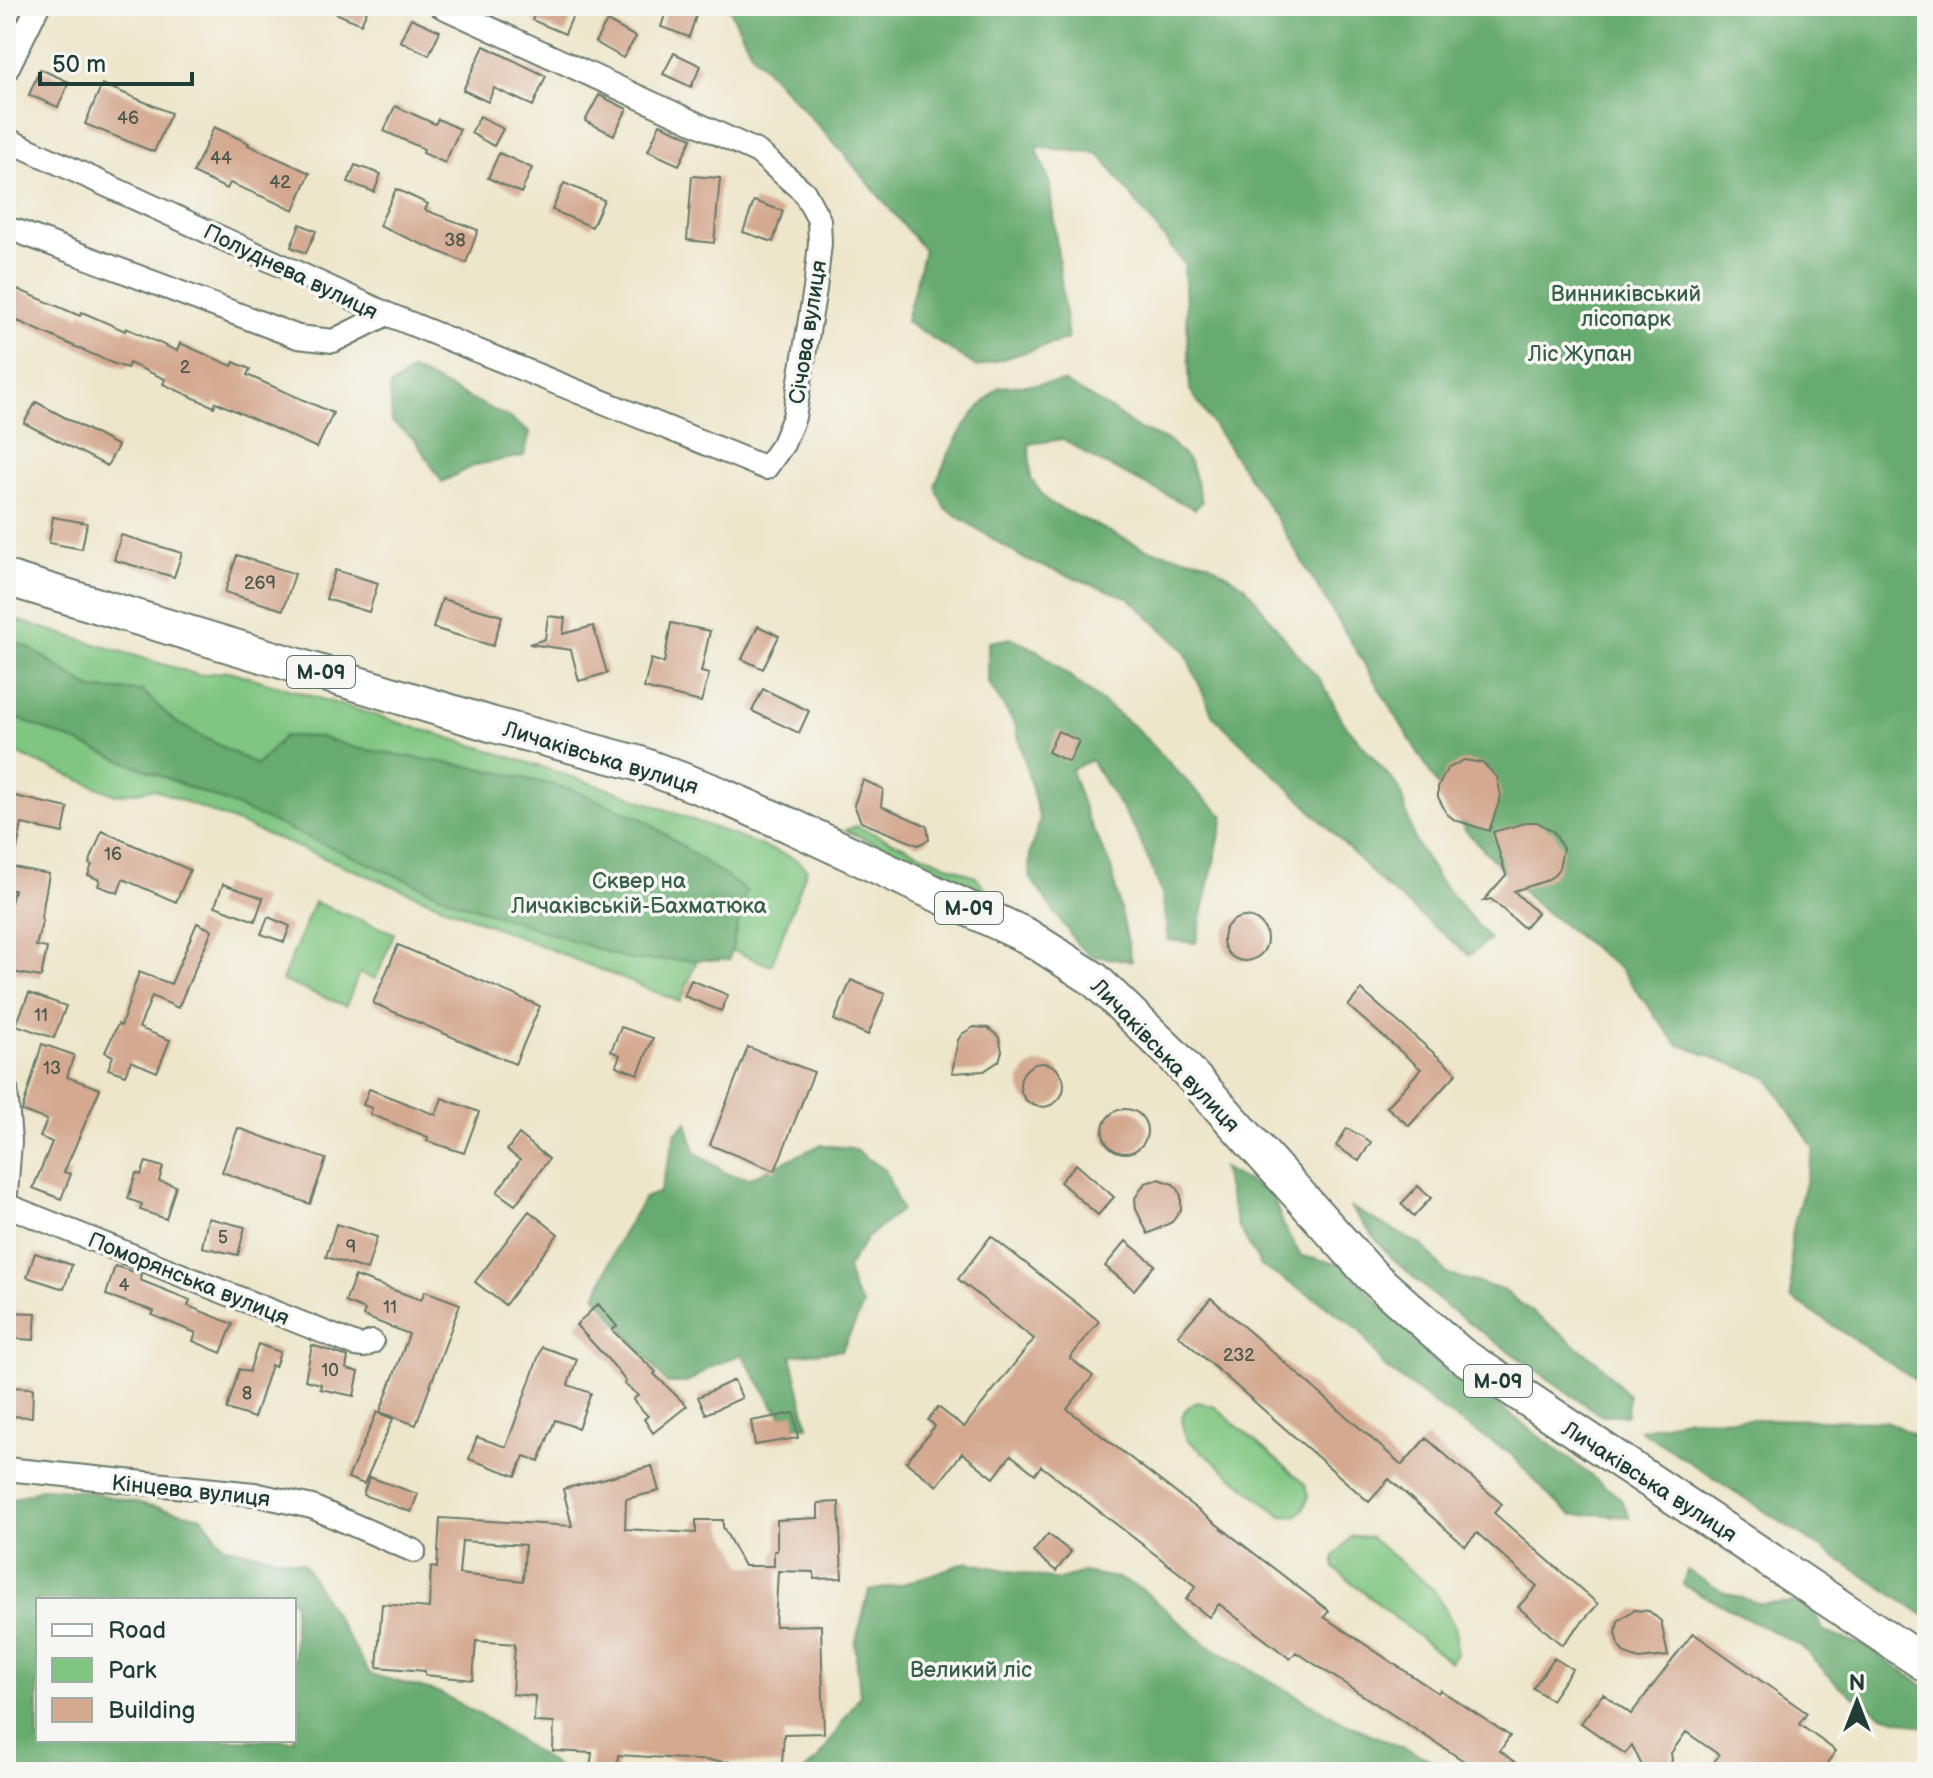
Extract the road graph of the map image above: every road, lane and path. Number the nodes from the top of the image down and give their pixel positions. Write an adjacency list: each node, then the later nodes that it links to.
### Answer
1 (38, 6): 3 (street)
2 (441, 6): 6 (street, Січова вулиця)
3 (6, 71)
4 (6, 139): 6 (street, Полуднева вулиця)
5 (6, 232): 6 (street, Полуднева вулиця)
6 (387, 314)
7 (6, 578): 15 (main road, Личаківська вулиця / М-09)
8 (6, 1089): 9 (street)
9 (8, 1142): 10 (street)
10 (6, 1193)
11 (6, 1205): 12 (street, Поморянська вулиця)
12 (372, 1342)
13 (6, 1469): 14 (street, Кінцева вулиця)
14 (414, 1551)
15 (1927, 1665)

